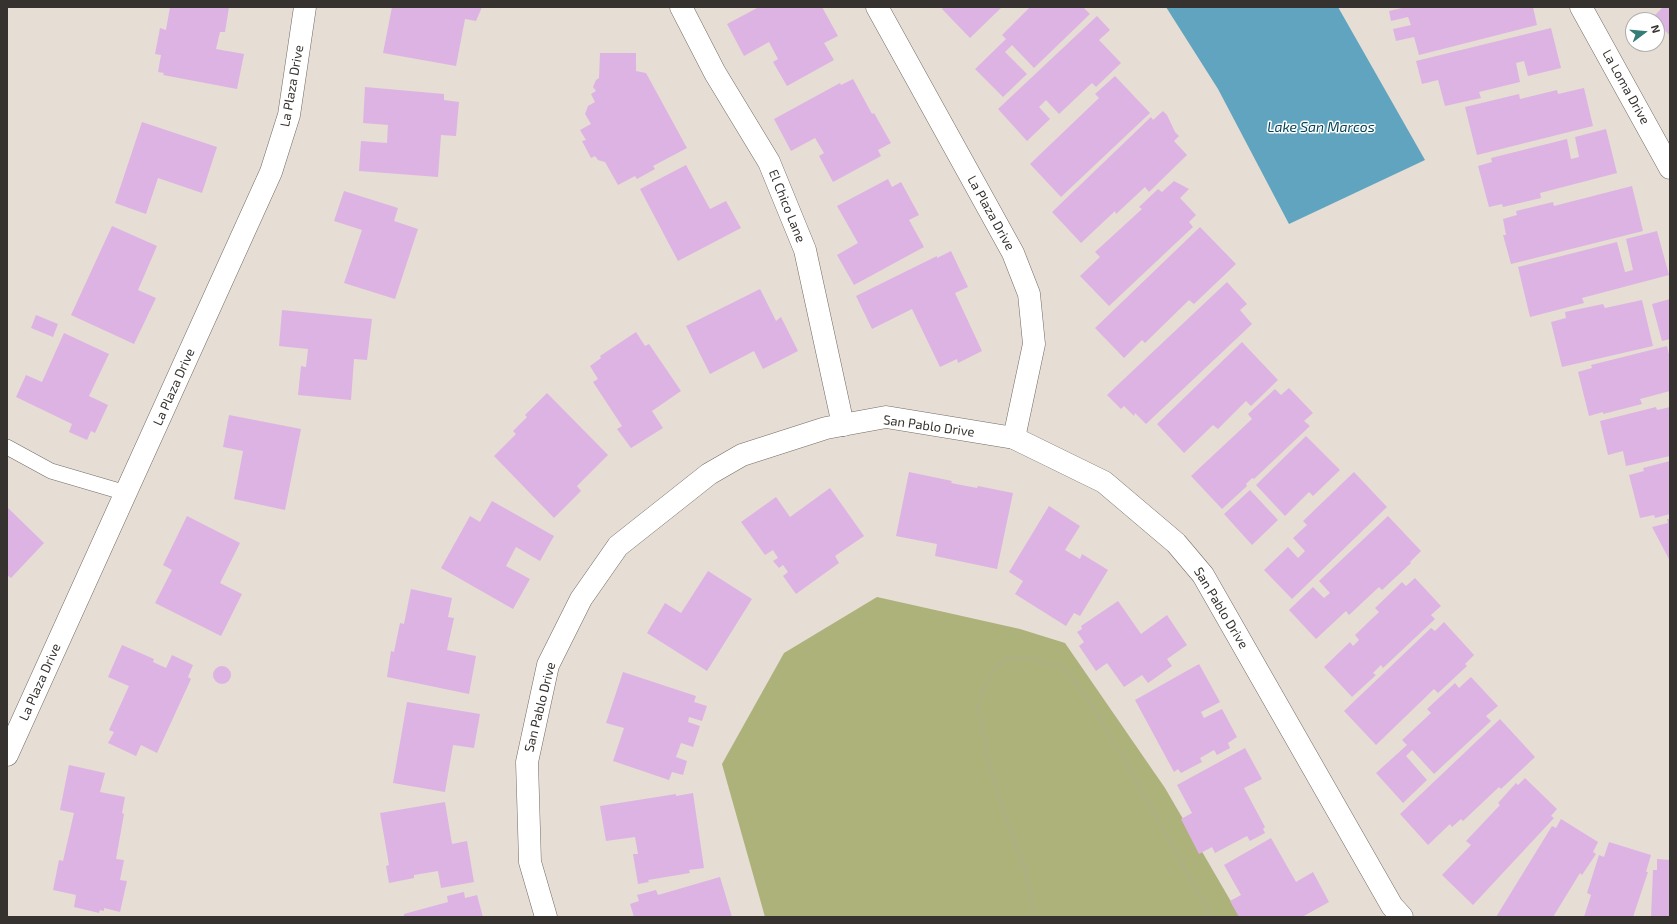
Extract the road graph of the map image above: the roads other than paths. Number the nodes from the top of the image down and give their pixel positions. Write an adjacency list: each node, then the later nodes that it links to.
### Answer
1 (305, 7): 9 (street, La Plaza Drive)
2 (681, 7): 6 (street, El Chico Lane)
3 (877, 7): 7 (street, La Plaza Drive)
4 (1581, 7): 5 (street, La Loma Drive)
5 (1670, 168)
6 (843, 425): 7 (street, San Pablo Drive); 11 (street, San Pablo Drive)
7 (1014, 438): 12 (street, San Pablo Drive)
8 (7, 447): 9 (lane)
9 (126, 493): 10 (street, La Plaza Drive)
10 (7, 755)
11 (546, 917)
12 (1402, 917)

